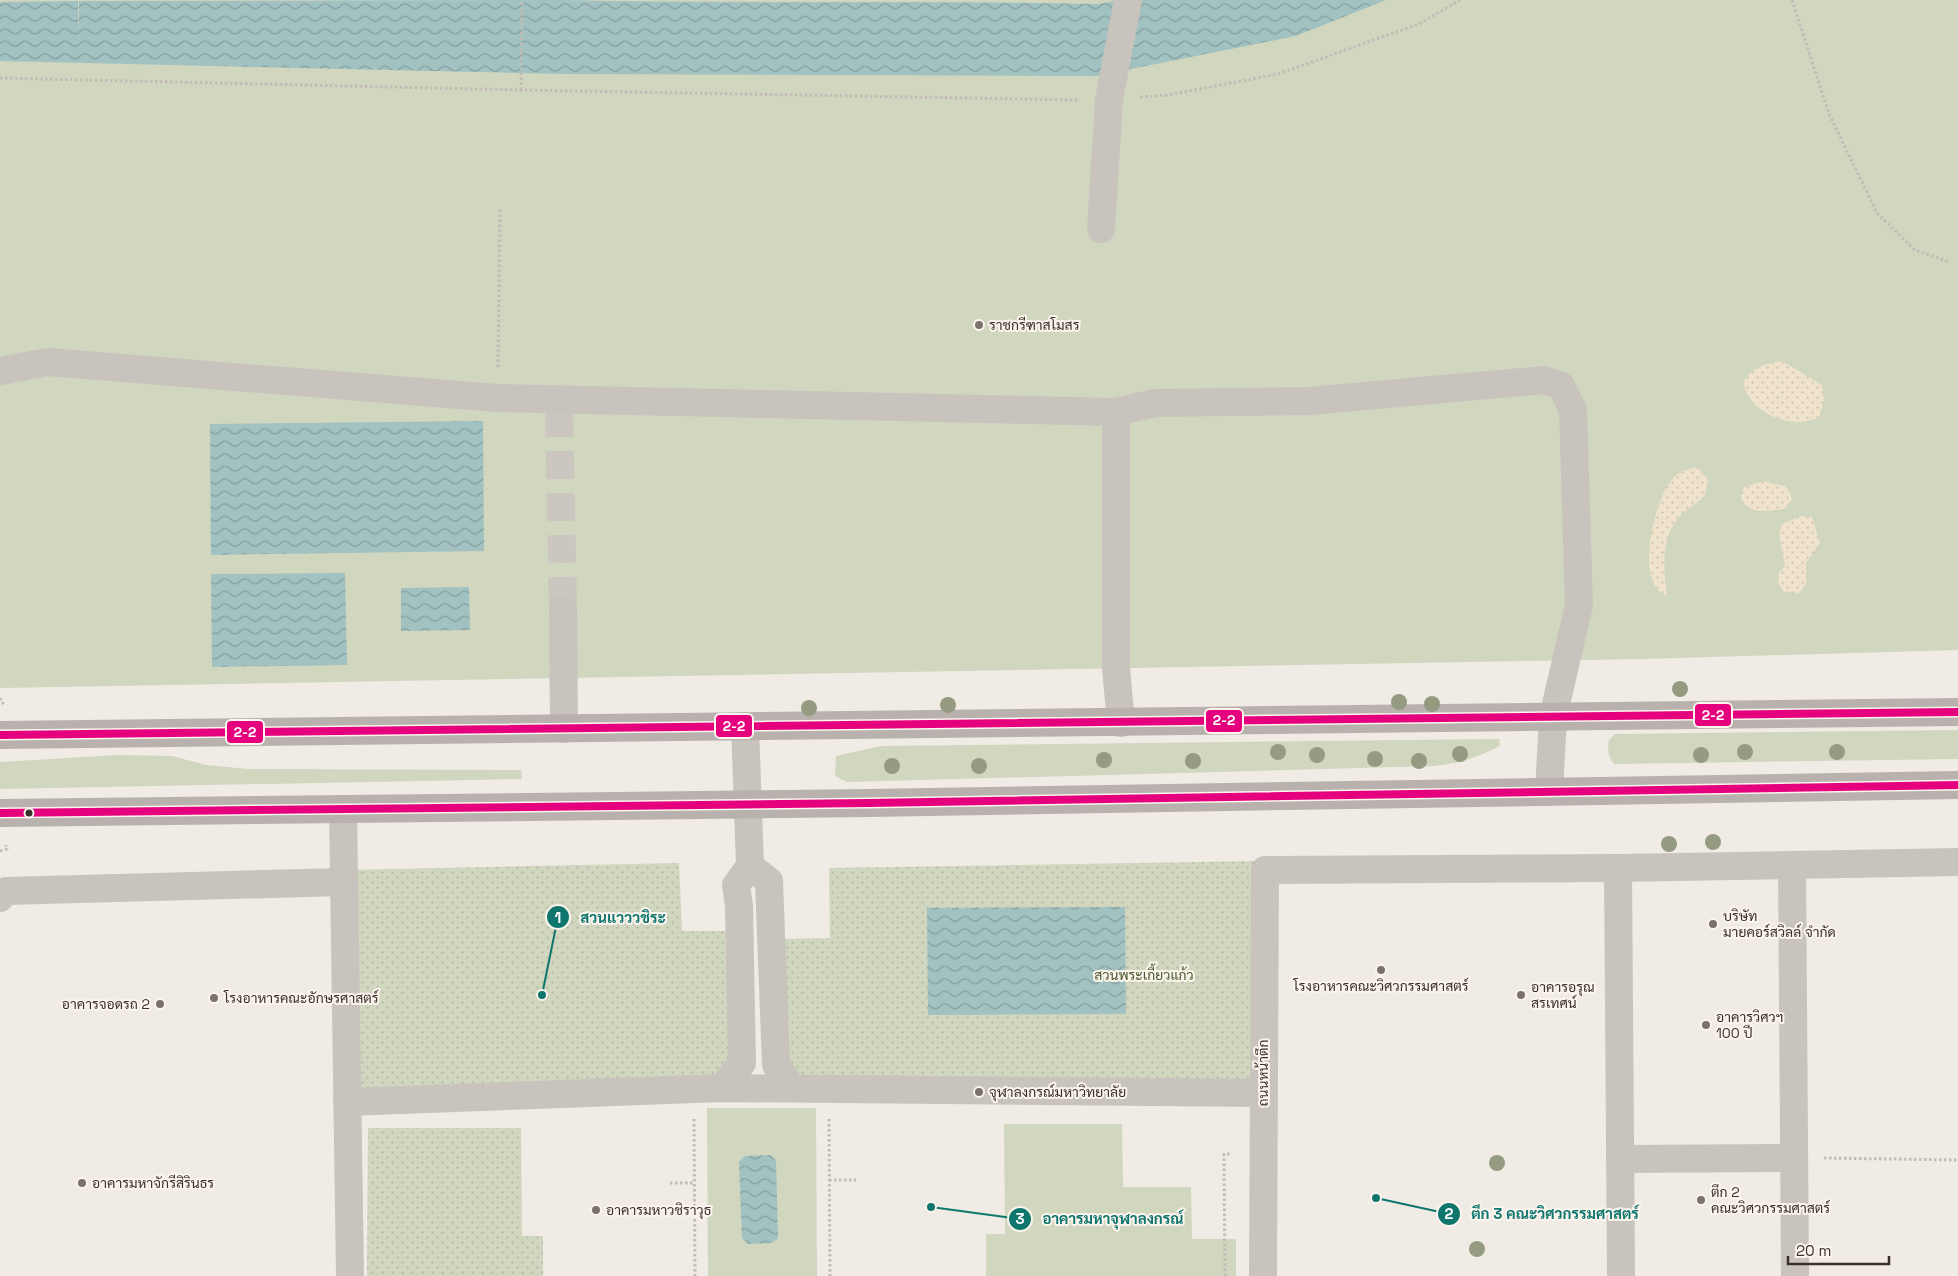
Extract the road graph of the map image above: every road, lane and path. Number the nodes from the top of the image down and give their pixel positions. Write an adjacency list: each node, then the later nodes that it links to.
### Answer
1 (522, 0): 6 (path)
2 (1128, 0): 7 (street)
3 (1460, 0): 7 (path)
4 (1792, 0): 10 (path)
5 (0, 78): 6 (path)
6 (521, 90): 7 (path)
7 (1110, 91): 9 (street)
8 (500, 208): 12 (path)
9 (1101, 229)
10 (1949, 262)
11 (0, 371): 12 (street)
12 (497, 398): 13 (street)
13 (1116, 412): 18 (street); 19 (street)
14 (563, 610): 21 (street)
15 (0, 698): 16 (path)
16 (0, 704)
17 (1958, 712): 18 (main road)
18 (1553, 717): 19 (main road); 24 (street)
19 (1121, 723): 20 (main road)
20 (745, 726): 21 (main road); 25 (street)
21 (564, 729): 22 (main road)
22 (0, 735)
23 (1958, 785): 24 (main road)
24 (1549, 792): 25 (main road)
25 (747, 804): 26 (main road); 30 (street)
26 (343, 809): 27 (main road); 32 (street)
27 (0, 813)
28 (1958, 862): 29 (street)
29 (1792, 865): 31 (street); 41 (street)
30 (750, 866): 34 (street); 35 (street)
31 (1618, 868): 38 (street, ถนนหน้าตึก); 42 (street)
32 (343, 882): 33 (street); 39 (street)
33 (0, 898)
34 (722, 1088): 35 (street); 37 (street)
35 (792, 1088): 36 (street)
36 (828, 1088): 38 (street); 44 (path)
37 (693, 1090): 39 (street); 47 (path)
38 (1262, 1093): 52 (street, ถนนหน้าตึก)
39 (348, 1102): 48 (street)
40 (1236, 1154): 51 (path)
41 (1794, 1158): 42 (street); 43 (path); 54 (street)
42 (1620, 1159): 53 (street)
43 (1958, 1160)
44 (829, 1180): 45 (path); 50 (path)
45 (856, 1180)
46 (670, 1183): 47 (path)
47 (694, 1183): 49 (path)
48 (350, 1276)
49 (695, 1276)
50 (830, 1276)
51 (1225, 1276)
52 (1263, 1276)
53 (1621, 1276)
54 (1795, 1276)

